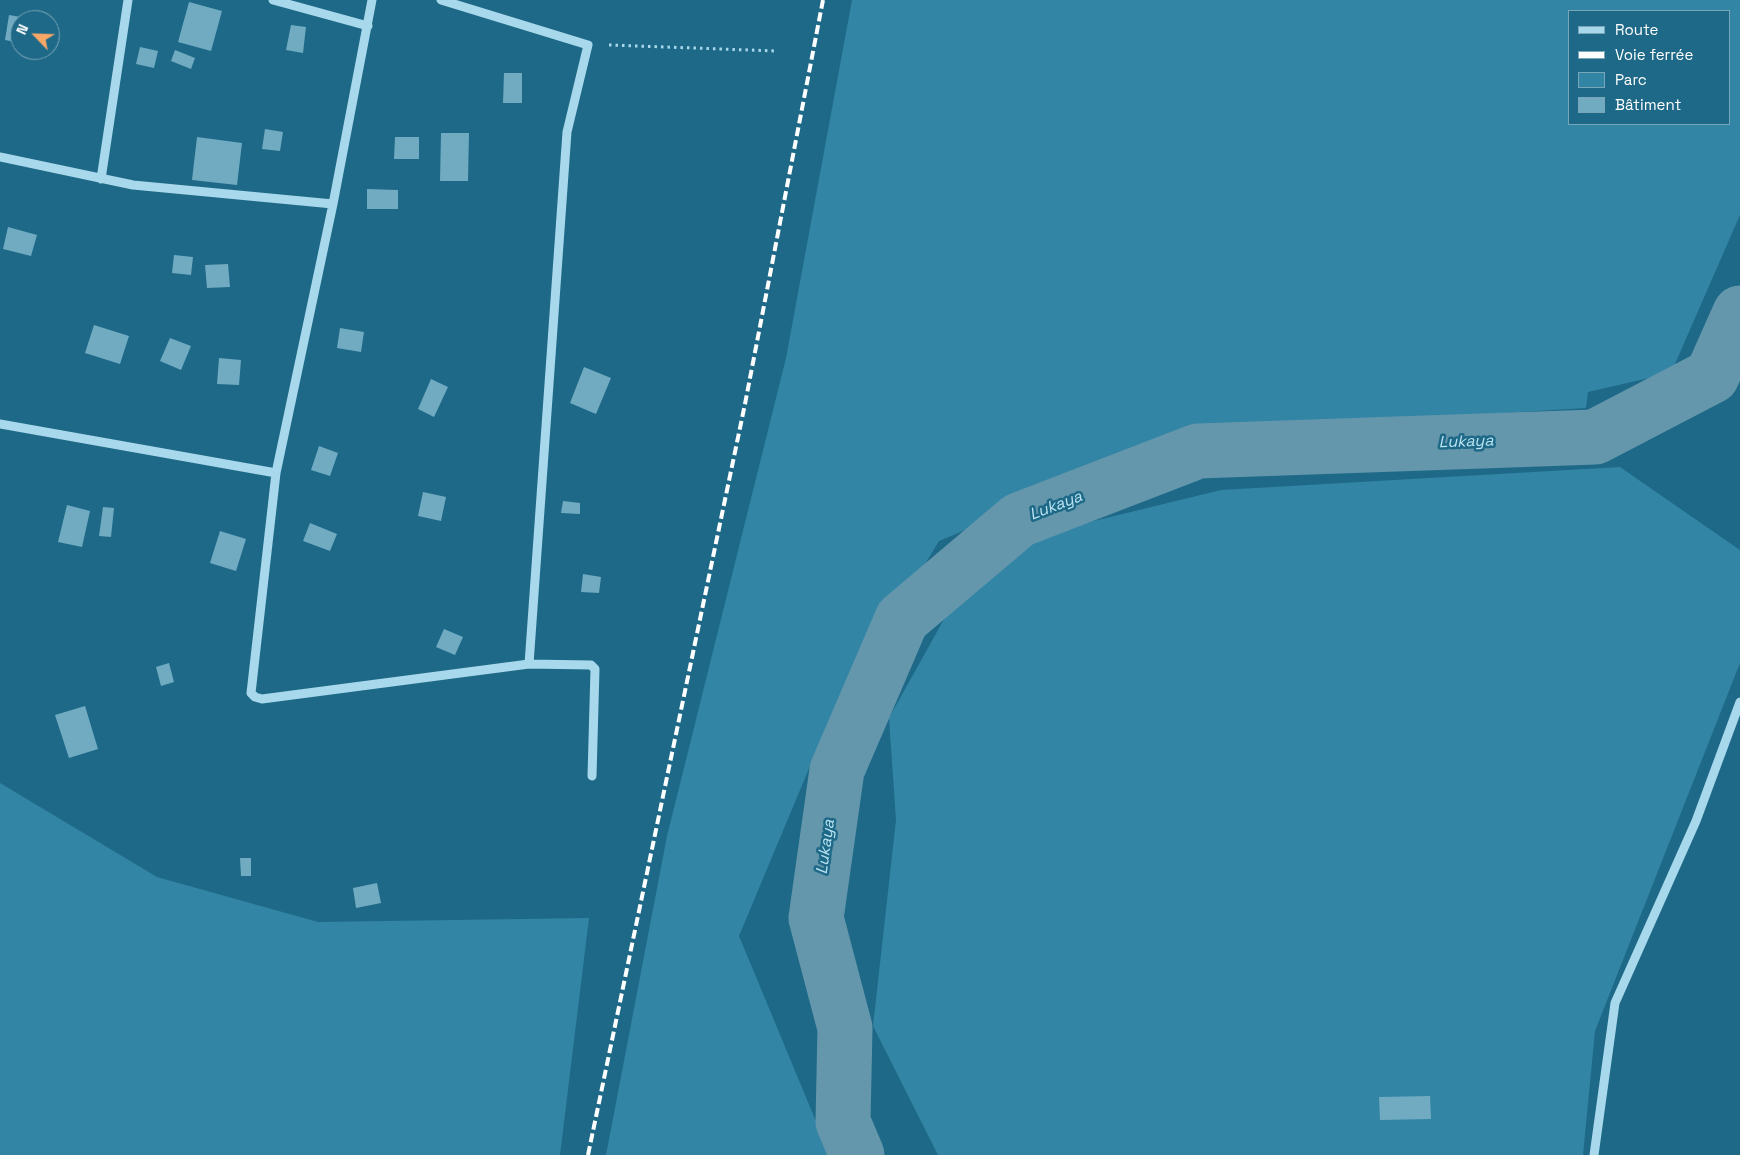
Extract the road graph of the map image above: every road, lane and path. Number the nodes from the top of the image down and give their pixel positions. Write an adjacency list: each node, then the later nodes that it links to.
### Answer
1 (128, 0): 9 (street)
2 (273, 0): 5 (street)
3 (372, 0): 5 (street)
4 (441, 0): 6 (street)
5 (368, 26): 10 (street)
6 (588, 45): 7 (path); 13 (street)
7 (777, 51)
8 (0, 157): 9 (street)
9 (101, 180): 10 (street)
10 (333, 204): 12 (street)
11 (0, 424): 12 (street)
12 (276, 473): 13 (street)
13 (529, 664): 15 (street)
14 (1740, 702): 16 (street)
15 (592, 776)
16 (1594, 1155)

